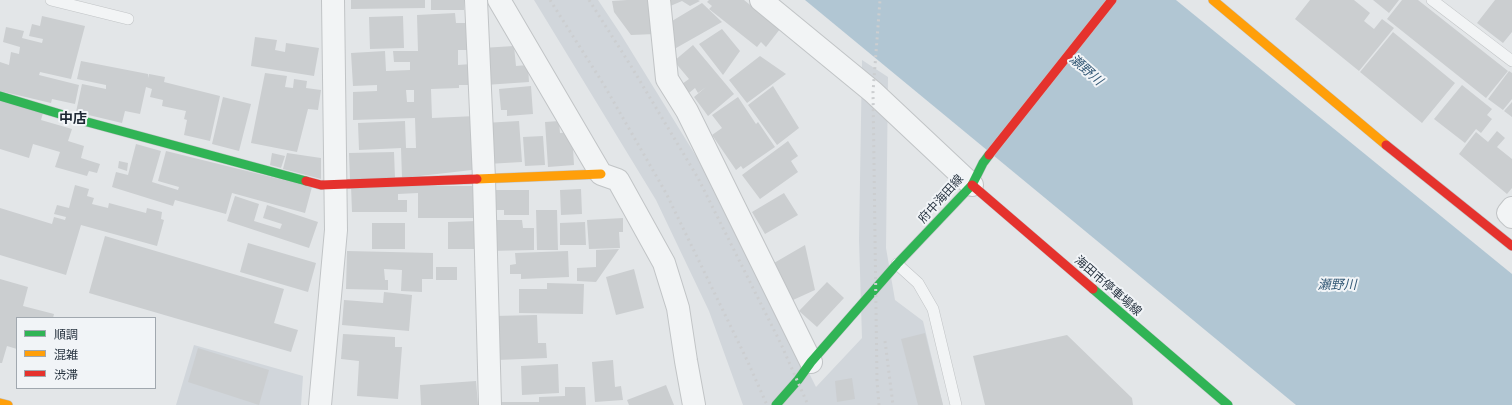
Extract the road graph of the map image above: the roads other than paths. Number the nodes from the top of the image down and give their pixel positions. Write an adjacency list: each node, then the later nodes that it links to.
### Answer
1 (51, 0): 10 (lane)
2 (333, 0): 15 (street)
3 (476, 0): 14 (street)
4 (499, 0): 13 (street)
5 (659, 0): 21 (street)
6 (761, 0): 16 (street)
7 (1112, 0): 16 (street, 府中海田線)
8 (1213, 0): 19 (street)
9 (1432, 0): 11 (lane)
10 (128, 19)
11 (1512, 61)
12 (0, 96): 15 (street)
13 (600, 174): 14 (street); 26 (street)
14 (484, 179): 15 (street); 25 (street)
15 (336, 184): 24 (street)
16 (972, 185): 20 (street, 府中海田線); 29 (street, 海田市停車場線)
17 (1512, 208): 18 (street)
18 (1512, 217)
19 (1512, 246)
20 (897, 264): 21 (street, 府中海田線); 28 (lane)
21 (811, 362): 27 (street, 府中海田線)
22 (0, 403): 23 (street)
23 (8, 405)
24 (320, 405)
25 (490, 405)
26 (694, 405)
27 (776, 405)
28 (956, 405)
29 (1228, 405)

